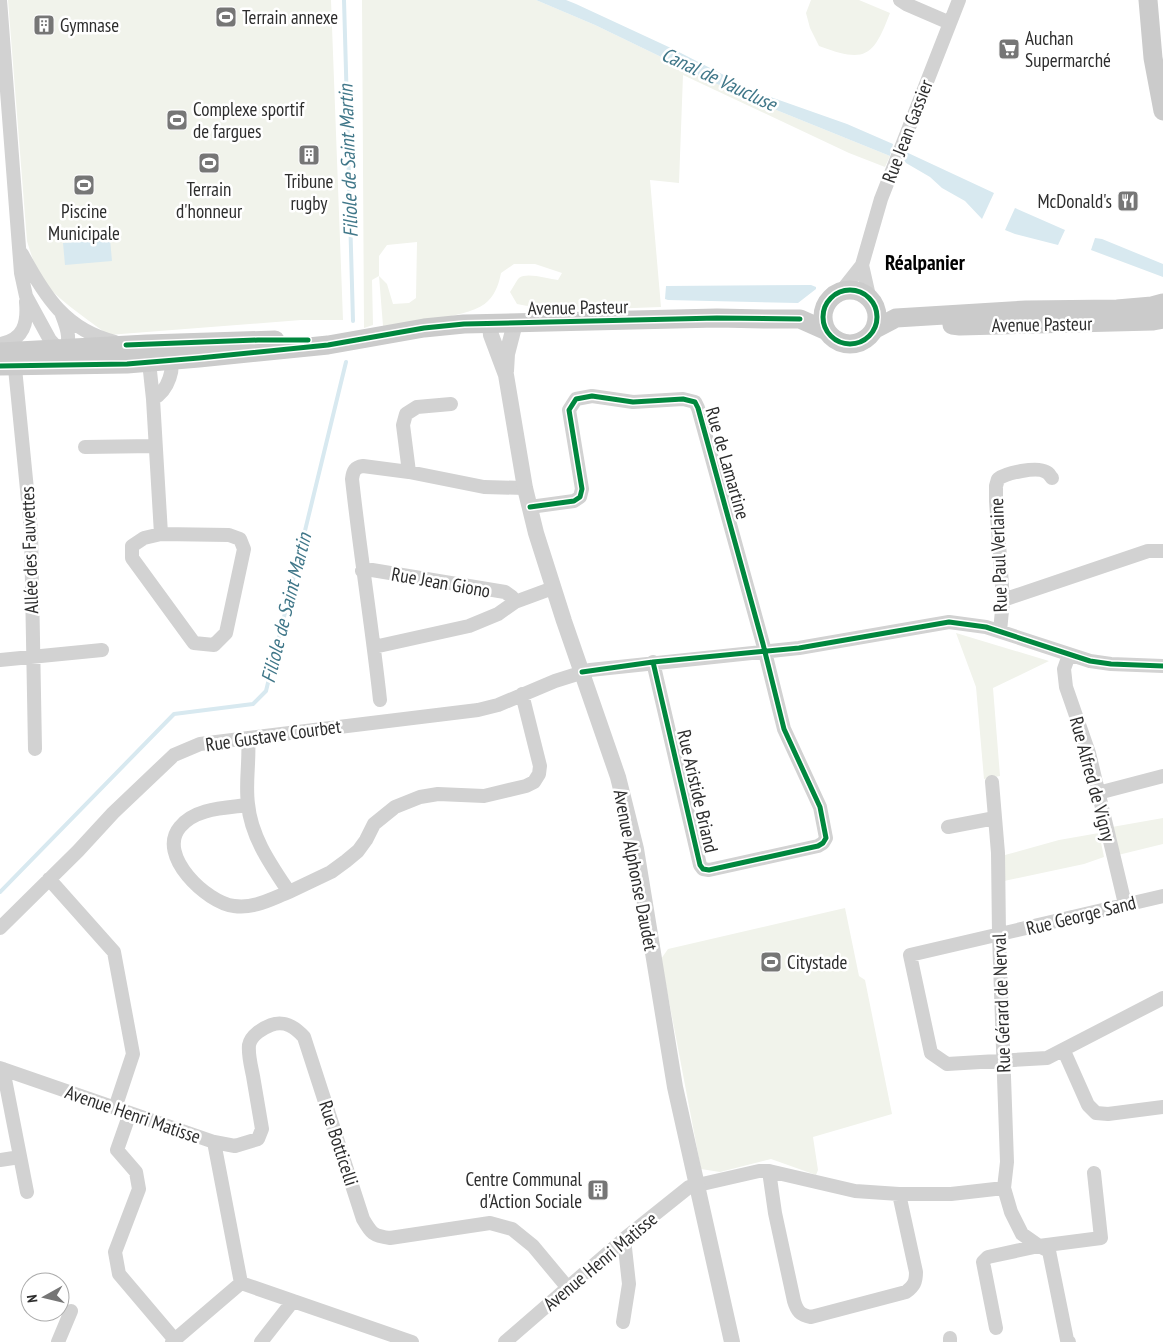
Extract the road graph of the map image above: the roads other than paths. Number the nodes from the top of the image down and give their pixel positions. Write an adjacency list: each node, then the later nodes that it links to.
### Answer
1 (0, 0): 8 (street)
2 (900, 0): 6 (street)
3 (959, 0): 6 (street, Rue Jean Gassier)
4 (1138, 0): 5 (main road)
5 (1148, 9): 7 (main road)
6 (950, 23): 9 (street, Rue Jean Gassier)
7 (1163, 111)
8 (20, 249): 11 (street); 15 (street)
9 (862, 264): 10 (street, Rue Jean Gassier); 12 (street, Rue Jean Gassier)
10 (843, 289): 12 (main road); 14 (main road)
11 (26, 296): 25 (street); 27 (street)
12 (872, 301): 16 (main road, Avenue Pasteur); 22 (main road)
13 (1163, 303): 17 (main road, Avenue Pasteur)
14 (824, 307): 18 (main road, Avenue Pasteur); 23 (main road)
15 (61, 313): 24 (street); 25 (street)
16 (896, 318): 17 (main road, Avenue Pasteur); 22 (main road, Avenue Pasteur)
17 (922, 318): 19 (main road, Avenue Pasteur)
18 (800, 319): 21 (main road, Avenue Pasteur); 23 (main road, Avenue Pasteur)
19 (1163, 319)
20 (490, 323): 21 (main road, Avenue Pasteur); 26 (main road, Avenue Pasteur); 29 (street, Avenue Alphonse Daudet)
21 (515, 323): 29 (street, Avenue Alphonse Daudet)
22 (875, 329): 23 (main road)
23 (827, 331)
24 (126, 345): 25 (main road, Avenue Pasteur); 26 (main road, Avenue Pasteur)
25 (63, 351): 27 (main road, Avenue Pasteur); 28 (street)
26 (158, 351): 28 (main road, Avenue Pasteur); 30 (street); 30 (street)
27 (9, 357): 28 (main road, Avenue Pasteur); 49 (street, Allée des Fauvettes)
28 (82, 365)
29 (506, 375): 36 (street, Avenue Alphonse Daudet)
30 (153, 399): 32 (street)
31 (451, 404): 34 (street)
32 (155, 446): 33 (street); 38 (street)
33 (85, 447)
34 (409, 472): 36 (street); 40 (street)
35 (1052, 478): 42 (street, Rue Paul Verlaine)
36 (525, 488): 37 (street, Avenue Alphonse Daudet)
37 (530, 507): 41 (street, Avenue Alphonse Daudet); 47 (street, Rue de Lamartine)
38 (161, 534): 38 (street)
39 (1163, 551): 42 (street)
40 (362, 571): 43 (street, Rue Jean Giono); 45 (street)
41 (553, 588): 43 (street); 53 (street, Avenue Alphonse Daudet)
42 (1003, 600): 44 (street, Rue Paul Verlaine)
43 (515, 602): 45 (street)
44 (1000, 631): 47 (street, Rue Gustave Courbet); 48 (street, Rue Gustave Courbet)
45 (374, 647): 55 (street)
46 (102, 650): 49 (street)
47 (764, 651): 51 (street, Rue Gustave Courbet); 51 (street, Rue Aristide Briand)
48 (1069, 655): 52 (street, Rue Gustave Courbet); 60 (street, Rue Alfred de Vigny)
49 (32, 656): 50 (street); 57 (street, Allée des Fauvettes)
50 (0, 660)
51 (653, 662): 53 (street, Rue Gustave Courbet)
52 (1163, 666)
53 (582, 672): 54 (street, Rue Gustave Courbet); 82 (street, Avenue Alphonse Daudet)
54 (522, 694): 56 (street, Rue Gustave Courbet); 65 (street)
55 (380, 700)
56 (248, 738): 61 (street); 64 (street, Rue Gustave Courbet)
57 (35, 749)
58 (1163, 776): 60 (street)
59 (992, 782): 62 (street, Rue Gérard de Nerval)
60 (1098, 793): 67 (street, Rue Alfred de Vigny)
61 (248, 805): 65 (street); 65 (street)
62 (995, 818): 63 (street); 69 (street, Rue Gérard de Nerval)
63 (948, 827)
64 (49, 879): 68 (street, Rue Gustave Courbet); 75 (street)
65 (289, 892)
66 (1163, 896): 67 (street, Rue George Sand)
67 (1124, 904): 69 (street, Rue George Sand)
68 (0, 928)
69 (999, 935): 72 (street, Rue Gérard de Nerval); 72 (street, Rue George Sand)
70 (1163, 998): 71 (street)
71 (1064, 1051): 72 (street); 74 (street)
72 (1003, 1061): 83 (street, Rue Gérard de Nerval)
73 (1, 1068): 75 (street, Avenue Henri Matisse); 78 (street)
74 (1163, 1107)
75 (115, 1108): 76 (street, Avenue Henri Matisse)
76 (130, 1113): 77 (street, Avenue Henri Matisse); 94 (street)
77 (214, 1142): 88 (street, Avenue Henri Matisse); 89 (street, Rue Botticelli)
78 (20, 1156): 79 (street); 84 (street)
79 (0, 1160)
80 (769, 1170): 82 (street, Avenue Henri Matisse); 85 (street); 85 (street)
81 (1094, 1172): 87 (street)
82 (697, 1185): 86 (street, Avenue Henri Matisse); 99 (street, Avenue Alphonse Daudet)
83 (1004, 1188): 85 (street); 87 (street)
84 (27, 1192)
85 (900, 1194)
86 (624, 1239): 89 (street, Avenue Henri Matisse); 92 (street)
87 (1039, 1246): 93 (street); 100 (street)
88 (242, 1283): 90 (street); 94 (street)
89 (568, 1288): 98 (street, Avenue Henri Matisse)
90 (293, 1301): 96 (street); 97 (street)
91 (71, 1310): 95 (street)
92 (623, 1322)
93 (996, 1328)
94 (174, 1341)
95 (58, 1342)
96 (261, 1342)
97 (412, 1342)
98 (505, 1342)
99 (732, 1342)
100 (1069, 1342)

